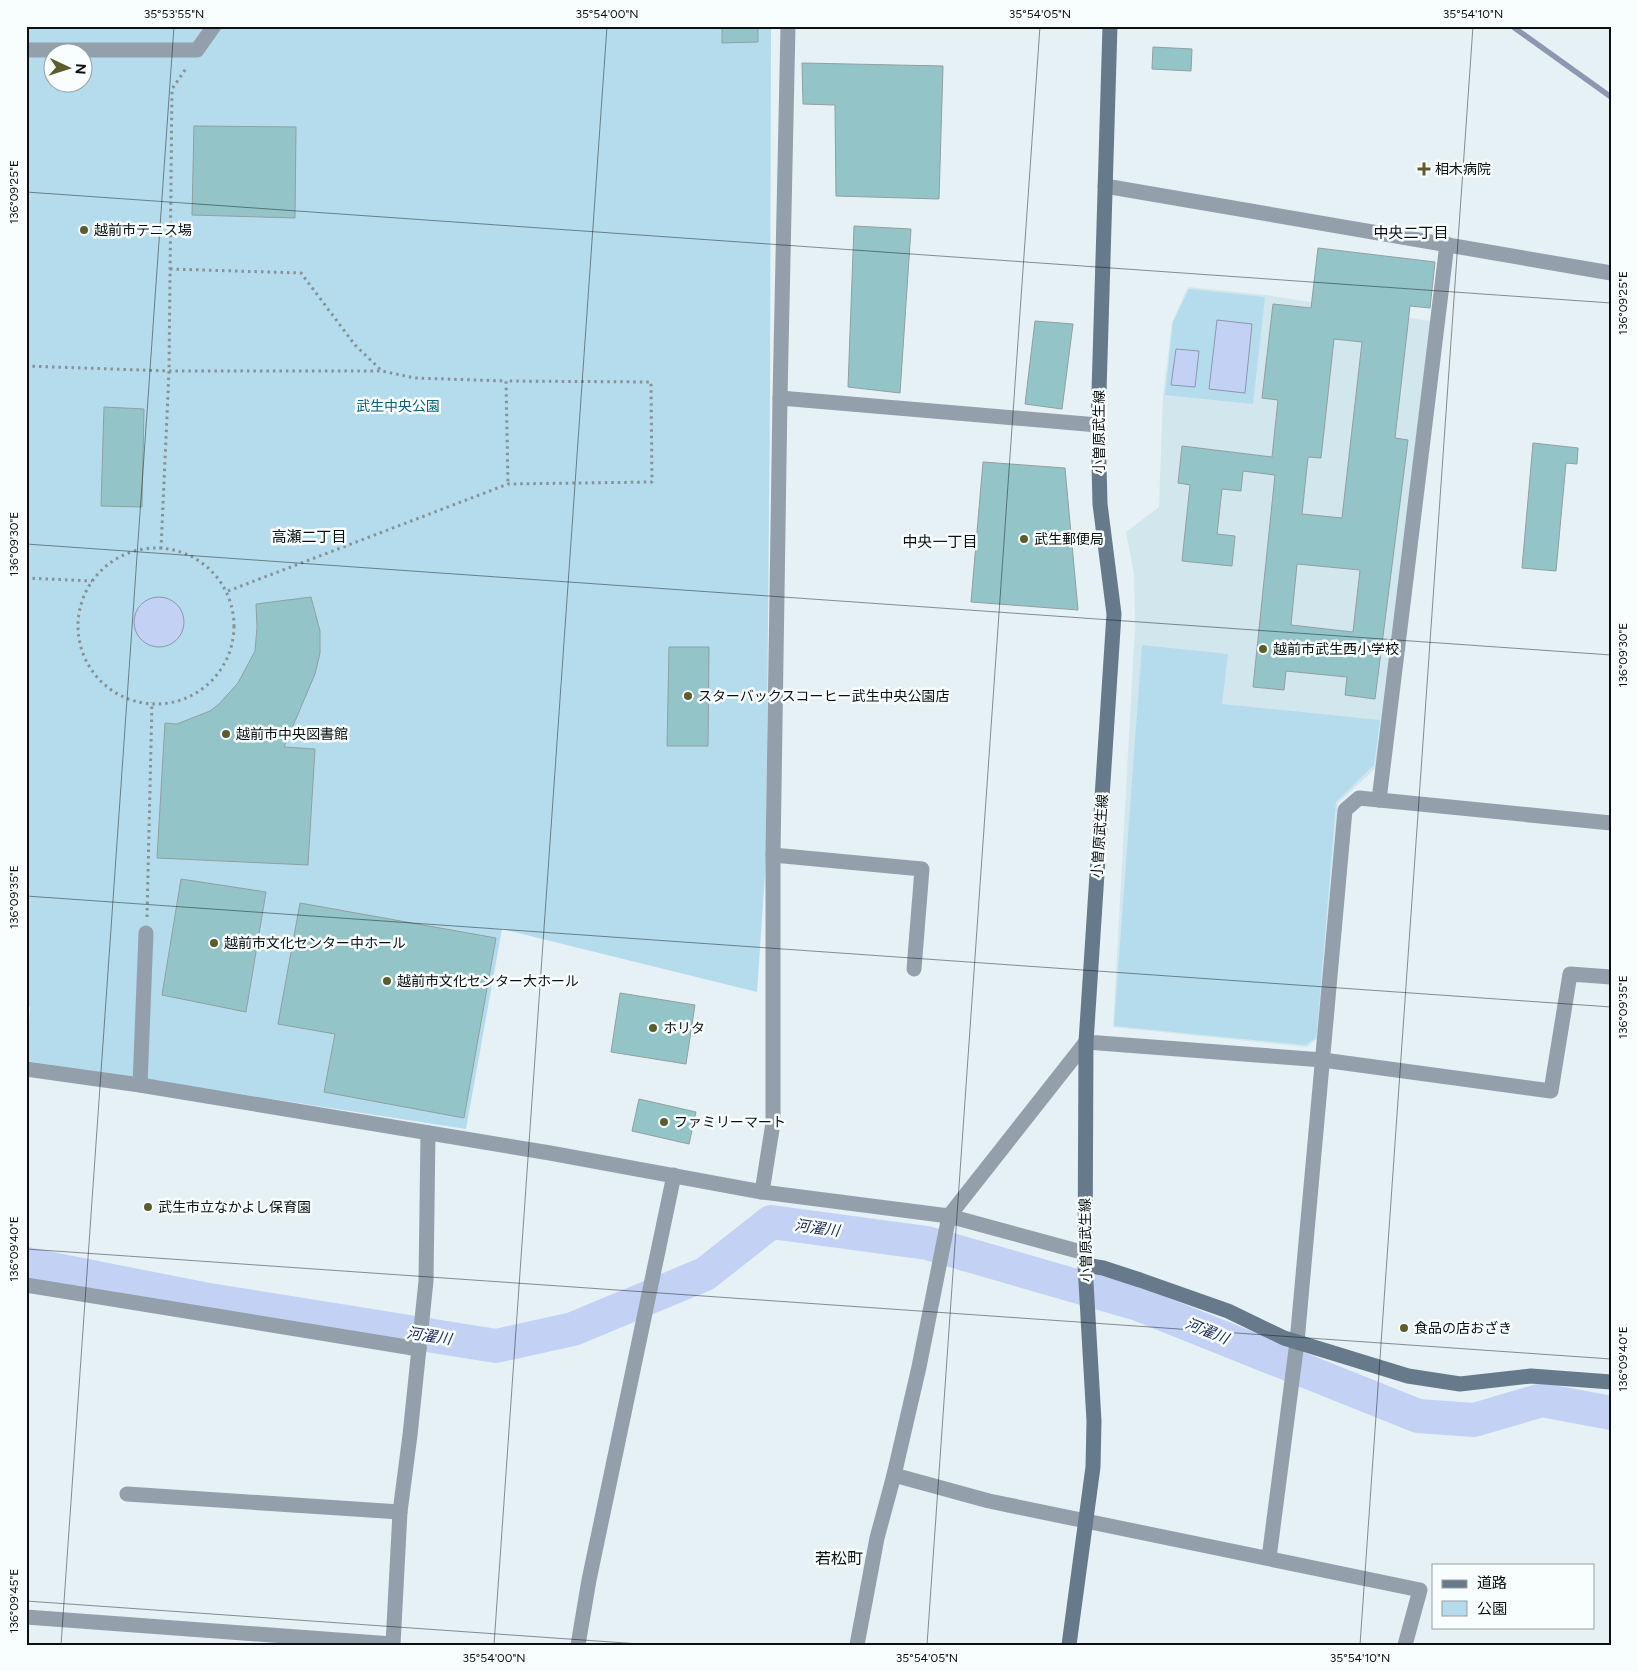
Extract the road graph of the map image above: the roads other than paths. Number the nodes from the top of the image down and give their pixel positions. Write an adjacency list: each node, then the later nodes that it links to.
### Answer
1 (214, 26): 4 (street)
2 (788, 26): 8 (street)
3 (1110, 26): 5 (main road, 小曽原武生線)
4 (26, 50)
5 (1105, 186): 6 (street); 9 (main road, 小曽原武生線)
6 (1447, 244): 7 (street); 10 (street)
7 (1611, 274)
8 (780, 398): 9 (street); 12 (street)
9 (1098, 425): 16 (main road, 小曽原武生線)
10 (1379, 800): 11 (street); 17 (street)
11 (1611, 823)
12 (773, 855): 14 (street); 22 (street)
13 (146, 933): 19 (street)
14 (914, 969)
15 (1611, 977): 17 (street)
16 (1086, 1042): 17 (street); 23 (street); 24 (main road, 小曽原武生線)
17 (1323, 1060): 26 (street)
18 (26, 1070): 19 (street)
19 (140, 1085): 20 (street)
20 (428, 1133): 21 (street); 27 (street)
21 (674, 1176): 22 (street); 36 (street)
22 (762, 1192): 23 (street)
23 (949, 1216): 24 (street); 29 (street)
24 (1085, 1262): 26 (main road); 32 (main road, 小曽原武生線)
25 (26, 1285): 27 (street)
26 (1296, 1342): 28 (main road); 33 (street)
27 (419, 1349): 31 (street)
28 (1611, 1382)
29 (894, 1475): 32 (street); 37 (street)
30 (127, 1494): 31 (street)
31 (400, 1512): 35 (street)
32 (1085, 1521): 33 (street); 38 (main road, 小曽原武生線)
33 (1269, 1558): 39 (street)
34 (26, 1617): 35 (street)
35 (392, 1644)
36 (578, 1645)
37 (857, 1645)
38 (1069, 1645)
39 (1405, 1645)

